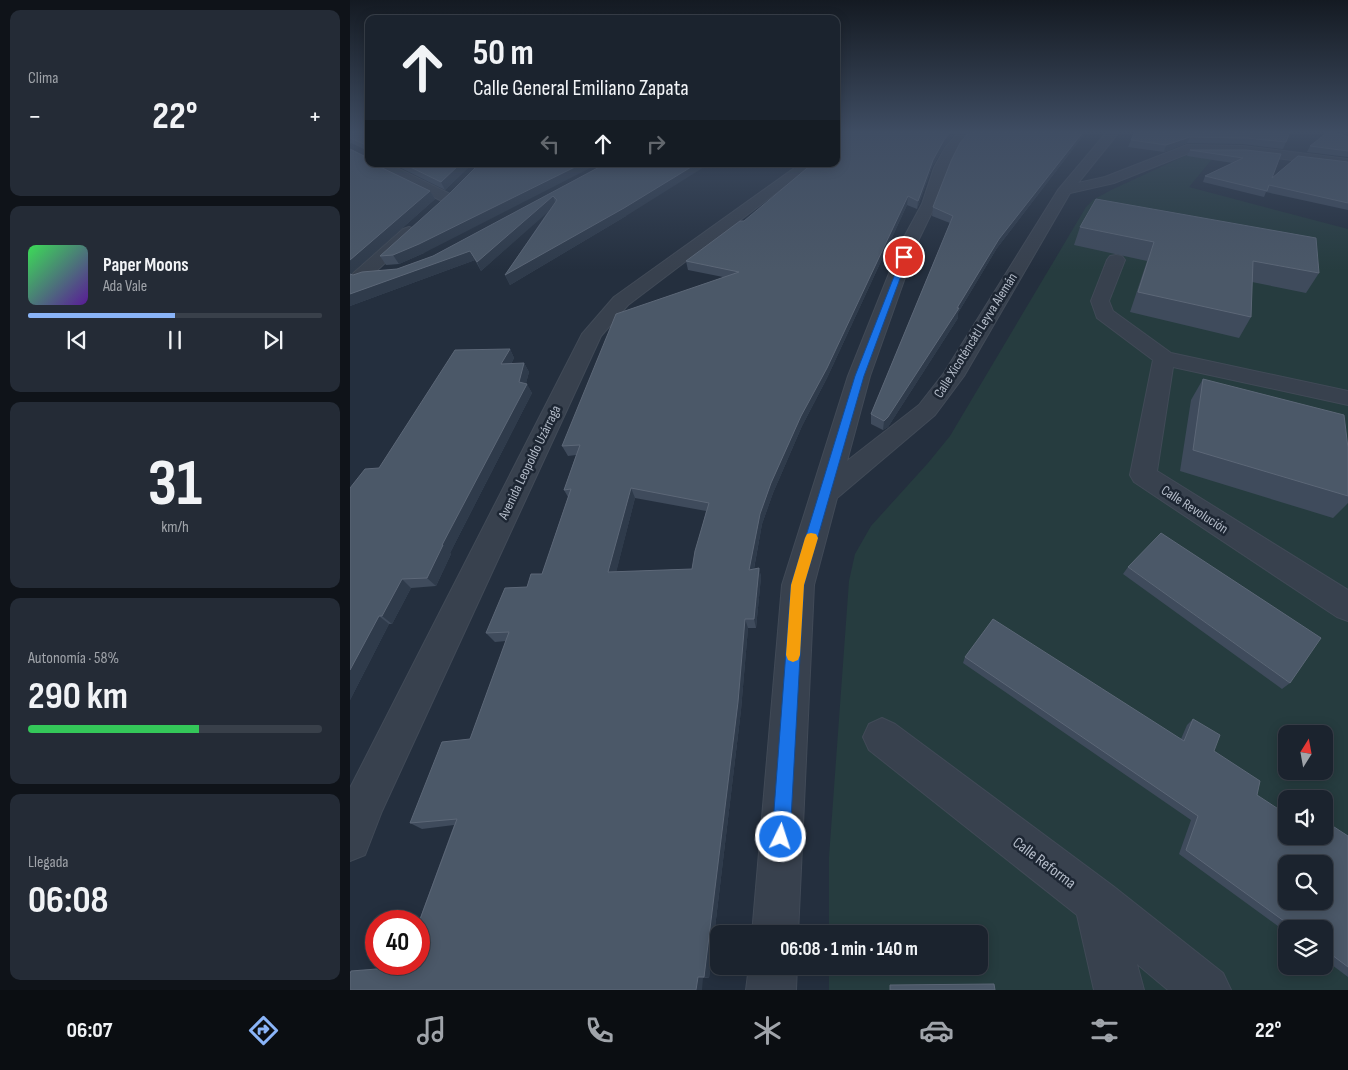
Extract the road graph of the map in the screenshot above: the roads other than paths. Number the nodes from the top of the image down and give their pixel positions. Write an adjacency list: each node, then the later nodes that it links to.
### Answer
1 (407, 178): 8 (street)
2 (789, 178): 20 (street, Avenida Leopoldo Uzárraga)
3 (939, 178): 17 (street)
4 (1075, 178): 7 (street, Calle Xicoténcátl Leyva Alemán)
5 (1114, 178): 7 (street)
6 (461, 184): 8 (street)
7 (1065, 190): 17 (street, Calle Xicoténcátl Leyva Alemán)
8 (447, 198): 9 (street)
9 (433, 211)
10 (419, 223): 13 (street)
11 (1116, 260): 15 (street)
12 (392, 272): 13 (street)
13 (364, 274): 14 (street)
14 (350, 286)
15 (1164, 358): 16 (street); 18 (street, Calle Revolución)
16 (1348, 398)
17 (825, 493): 22 (street)
18 (1348, 607)
19 (882, 737): 21 (street, Calle Reforma)
20 (350, 840)
21 (1097, 902): 25 (street); 26 (street, Calle Reforma)
22 (776, 925)
23 (772, 975): 24 (street)
24 (771, 990)
25 (1119, 990)
26 (1206, 990)

